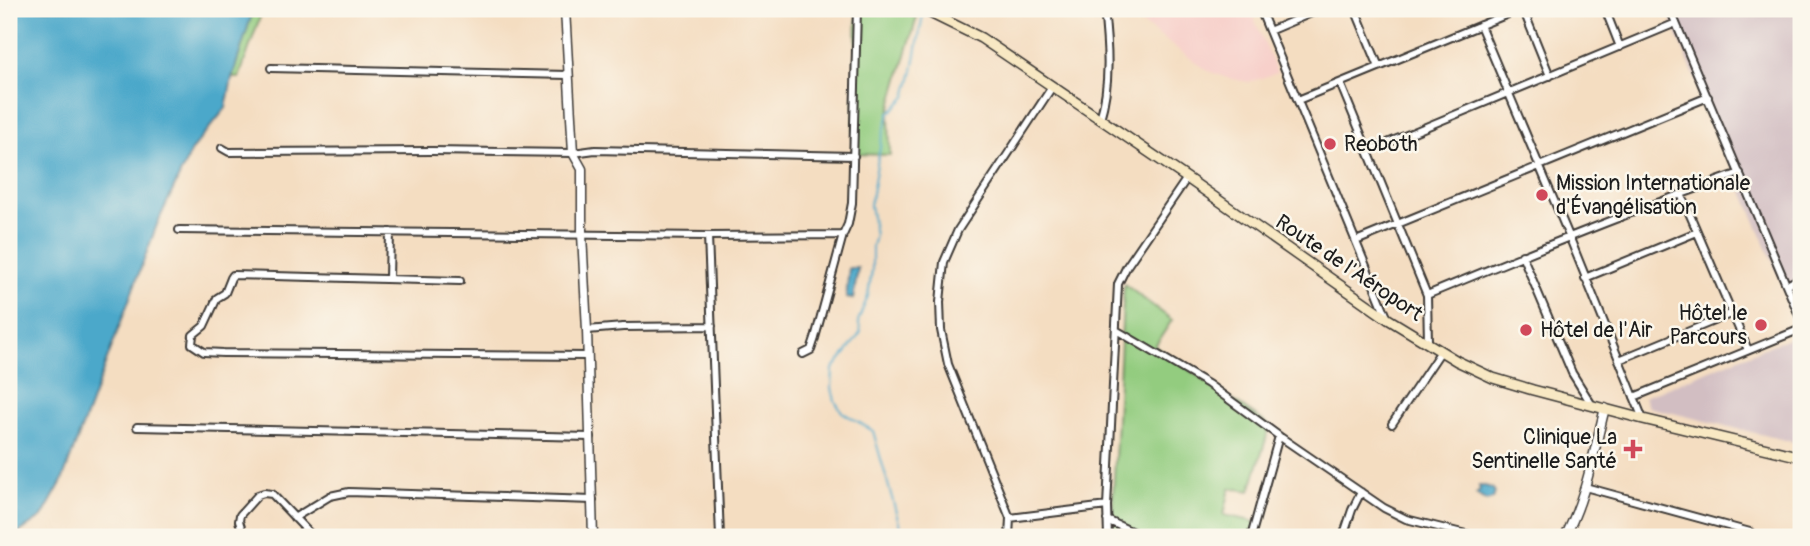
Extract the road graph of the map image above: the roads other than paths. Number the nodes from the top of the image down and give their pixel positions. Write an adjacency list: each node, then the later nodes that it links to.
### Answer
1 (565, 9): 17 (street)
2 (857, 9): 28 (street)
3 (922, 9): 20 (main road, Route de l'Aéroport)
4 (1104, 9): 24 (street)
5 (1260, 9): 13 (street)
6 (1321, 9): 13 (street)
7 (1354, 9): 15 (street)
8 (1521, 9): 12 (street); 18 (street)
9 (1605, 9): 14 (street)
10 (1670, 9): 11 (street)
11 (1676, 23): 14 (street); 22 (street)
12 (1480, 25): 15 (street); 21 (street)
13 (1269, 31): 23 (street)
14 (1620, 47): 18 (street)
15 (1379, 67): 19 (street)
16 (271, 68): 17 (street)
17 (568, 75): 27 (street)
18 (1550, 76): 21 (street)
19 (1340, 83): 23 (street); 26 (street)
20 (1052, 86): 24 (main road, Route de l'Aéroport); 76 (street)
21 (1508, 93): 26 (street); 29 (street)
22 (1708, 97): 29 (street); 30 (street)
23 (1298, 100): 41 (street)
24 (1100, 119): 31 (main road, Route de l'Aéroport)
25 (222, 148): 27 (street)
26 (1368, 151): 33 (street)
27 (573, 153): 28 (street); 37 (street)
28 (853, 156): 38 (street)
29 (1538, 166): 33 (street); 40 (street)
30 (1740, 173): 32 (street); 47 (street)
31 (1187, 178): 50 (main road, Route de l'Aéroport); 55 (street)
32 (1681, 194): 36 (street); 40 (street)
33 (1398, 223): 41 (street); 48 (street)
34 (178, 230): 35 (street)
35 (390, 232): 37 (street); 45 (street)
36 (1697, 232): 44 (street); 49 (street)
37 (582, 234): 39 (street); 54 (street)
38 (843, 235): 39 (street); 59 (street)
39 (708, 236): 52 (street)
40 (1569, 236): 42 (street); 44 (street)
41 (1356, 241): 50 (street)
42 (1522, 256): 48 (street); 63 (street)
43 (1801, 277): 47 (street)
44 (1585, 278): 61 (street)
45 (389, 279): 46 (street); 60 (street)
46 (460, 281)
47 (1787, 285): 51 (street)
48 (1427, 295): 56 (street)
49 (1733, 313): 57 (street); 61 (street)
50 (1388, 319): 56 (main road, Route de l'Aéroport)
51 (1801, 320)
52 (712, 326): 54 (street); 81 (street)
53 (1801, 329): 57 (street)
54 (587, 330): 60 (street)
55 (1116, 330): 68 (street); 74 (street)
56 (1427, 342): 58 (main road, Route de l'Aéroport)
57 (1748, 350): 62 (street)
58 (1441, 351): 63 (main road, Route de l'Aéroport); 66 (street)
59 (803, 354)
60 (587, 356): 69 (street)
61 (1619, 360): 62 (street)
62 (1634, 397): 65 (street)
63 (1592, 405): 64 (main road, Route de l'Aéroport)
64 (1605, 408): 65 (main road, Route de l'Aéroport); 71 (street)
65 (1643, 419): 70 (main road, Route de l'Aéroport)
66 (1392, 424)
67 (137, 427): 69 (street)
68 (1279, 436): 72 (street); 85 (street)
69 (591, 437): 73 (street)
70 (1801, 457)
71 (1585, 487): 88 (street); 89 (street)
72 (1361, 492): 86 (street); 87 (street)
73 (593, 500): 75 (street); 80 (street)
74 (1107, 506): 76 (street); 77 (street)
75 (294, 518): 78 (street); 79 (street)
76 (1010, 518): 82 (street)
77 (1107, 520): 83 (street); 84 (street)
78 (244, 537)
79 (313, 537)
80 (593, 537)
81 (720, 537)
82 (1009, 537)
83 (1108, 537)
84 (1151, 537)
85 (1251, 537)
86 (1343, 537)
87 (1478, 537)
88 (1565, 537)
89 (1755, 537)

